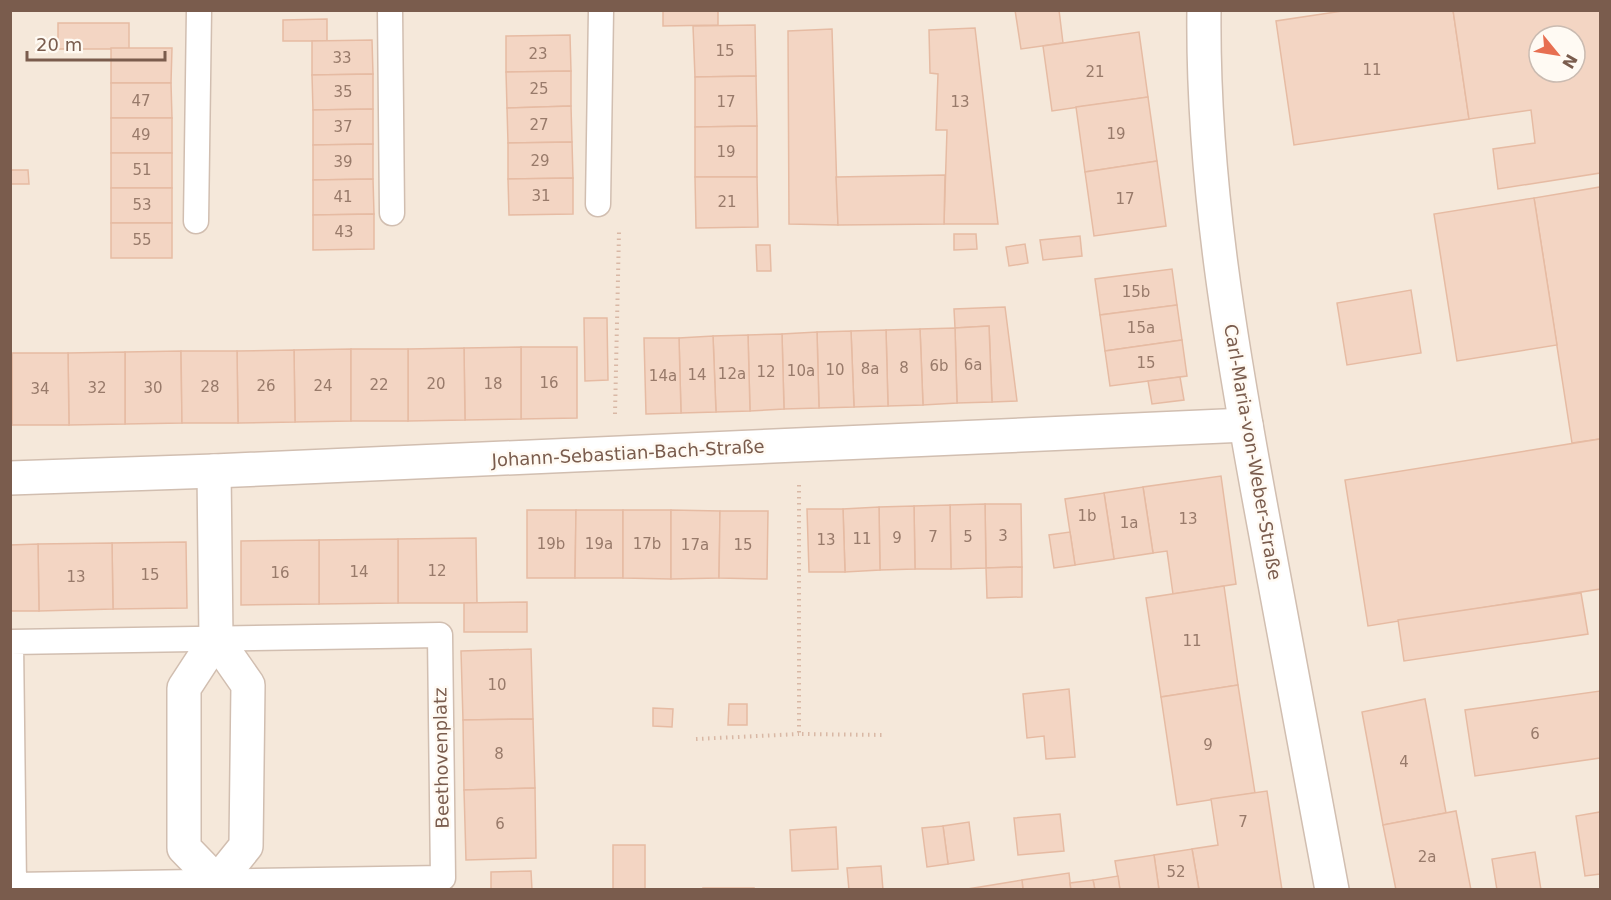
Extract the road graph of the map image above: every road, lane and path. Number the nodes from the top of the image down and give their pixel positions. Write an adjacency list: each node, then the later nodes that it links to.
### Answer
1 (199, 10): 7 (lane)
2 (390, 10): 6 (lane)
3 (601, 10): 5 (lane)
4 (1204, 10): 8 (street, Carl-Maria-von-Weber-Straße)
5 (598, 204): 10 (path)
6 (392, 213)
7 (196, 221)
8 (1246, 425): 9 (street, Johann-Sebastian-Bach-Straße); 18 (street, Carl-Maria-von-Weber-Straße)
9 (799, 445): 10 (street, Johann-Sebastian-Bach-Straße); 14 (path)
10 (614, 453): 11 (street, Johann-Sebastian-Bach-Straße)
11 (214, 471): 12 (street, Johann-Sebastian-Bach-Straße); 13 (street)
12 (10, 478)
13 (216, 639): 17 (street); 17 (street); 17 (lane, Beethovenplatz); 17 (lane, Beethovenplatz)
14 (799, 734): 15 (path); 16 (path)
15 (885, 735)
16 (696, 739)
17 (217, 886)
18 (1332, 890)

